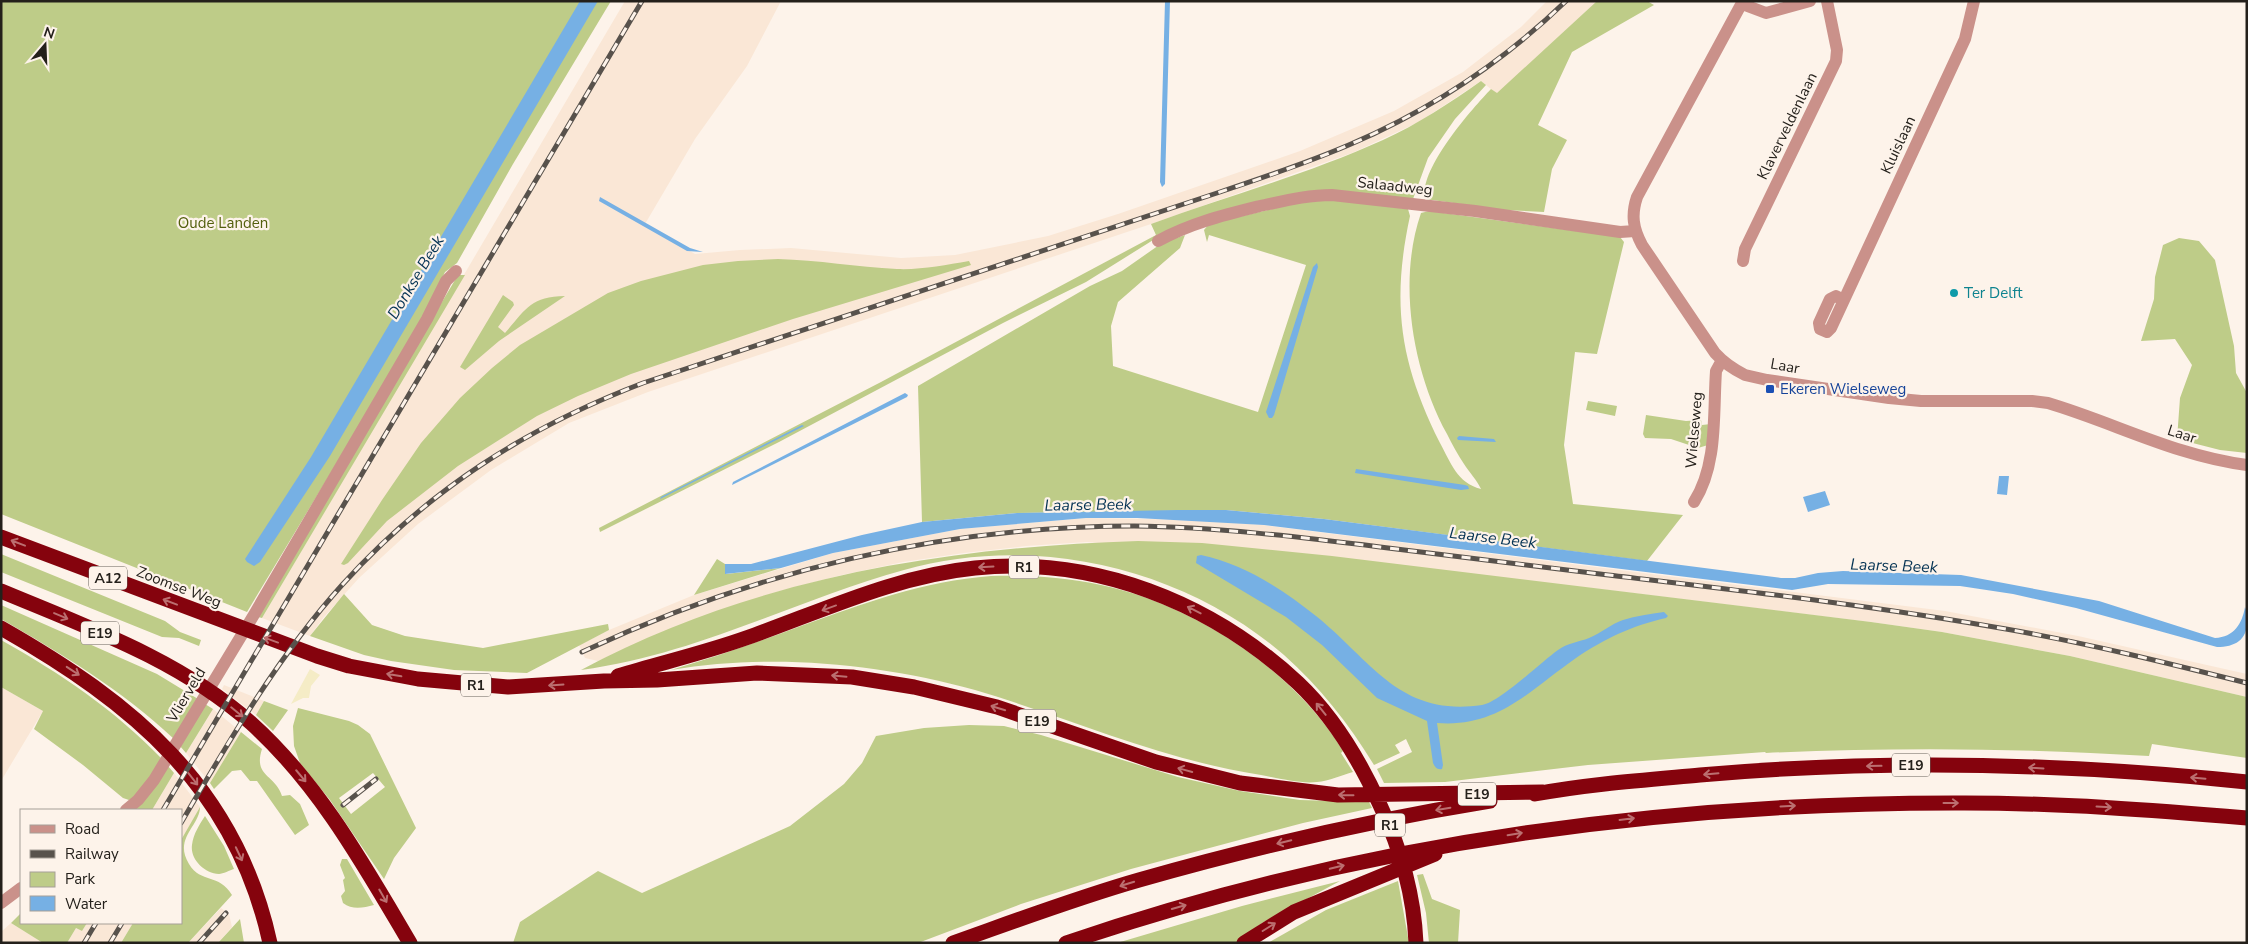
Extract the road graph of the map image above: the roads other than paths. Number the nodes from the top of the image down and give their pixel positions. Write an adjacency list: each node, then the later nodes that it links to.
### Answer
1 (1810, 1): 4 (street)
2 (1827, 1): 7 (street, Klaverveldenlaan)
3 (1974, 1): 9 (street, Kluislaan)
4 (1743, 2): 5 (street, Laar)
5 (1635, 231): 6 (street, Salaadweg); 10 (street, Laar)
6 (1158, 241)
7 (1742, 261)
8 (456, 271): 20 (street, Vlierveld)
9 (1844, 300)
10 (1722, 360): 11 (street, Laar); 12 (street, Wielseweg)
11 (2247, 465)
12 (1694, 502)
13 (1, 537): 16 (highway, Zoomse Weg / A12, one-way to 13)
14 (1, 591): 26 (highway, E19, one-way to 26)
15 (1, 628): 25 (highway, one-way to 25)
16 (317, 656): 17 (highway, R1, one-way to 16)
17 (604, 681): 19 (highway, E19, one-way to 17); 30 (highway, R1, one-way to 17)
18 (2247, 782): 19 (highway, E19, one-way to 19)
19 (1543, 792): 27 (highway, E19, one-way to 27)
20 (127, 809)
21 (2247, 818): 22 (highway, one-way to 21)
22 (1467, 842): 28 (highway, one-way to 22); 29 (highway, one-way to 22)
23 (20, 889): 24 (street)
24 (1, 903)
25 (270, 943)
26 (410, 943)
27 (953, 943)
28 (1066, 943)
29 (1244, 943)
30 (1416, 943)

